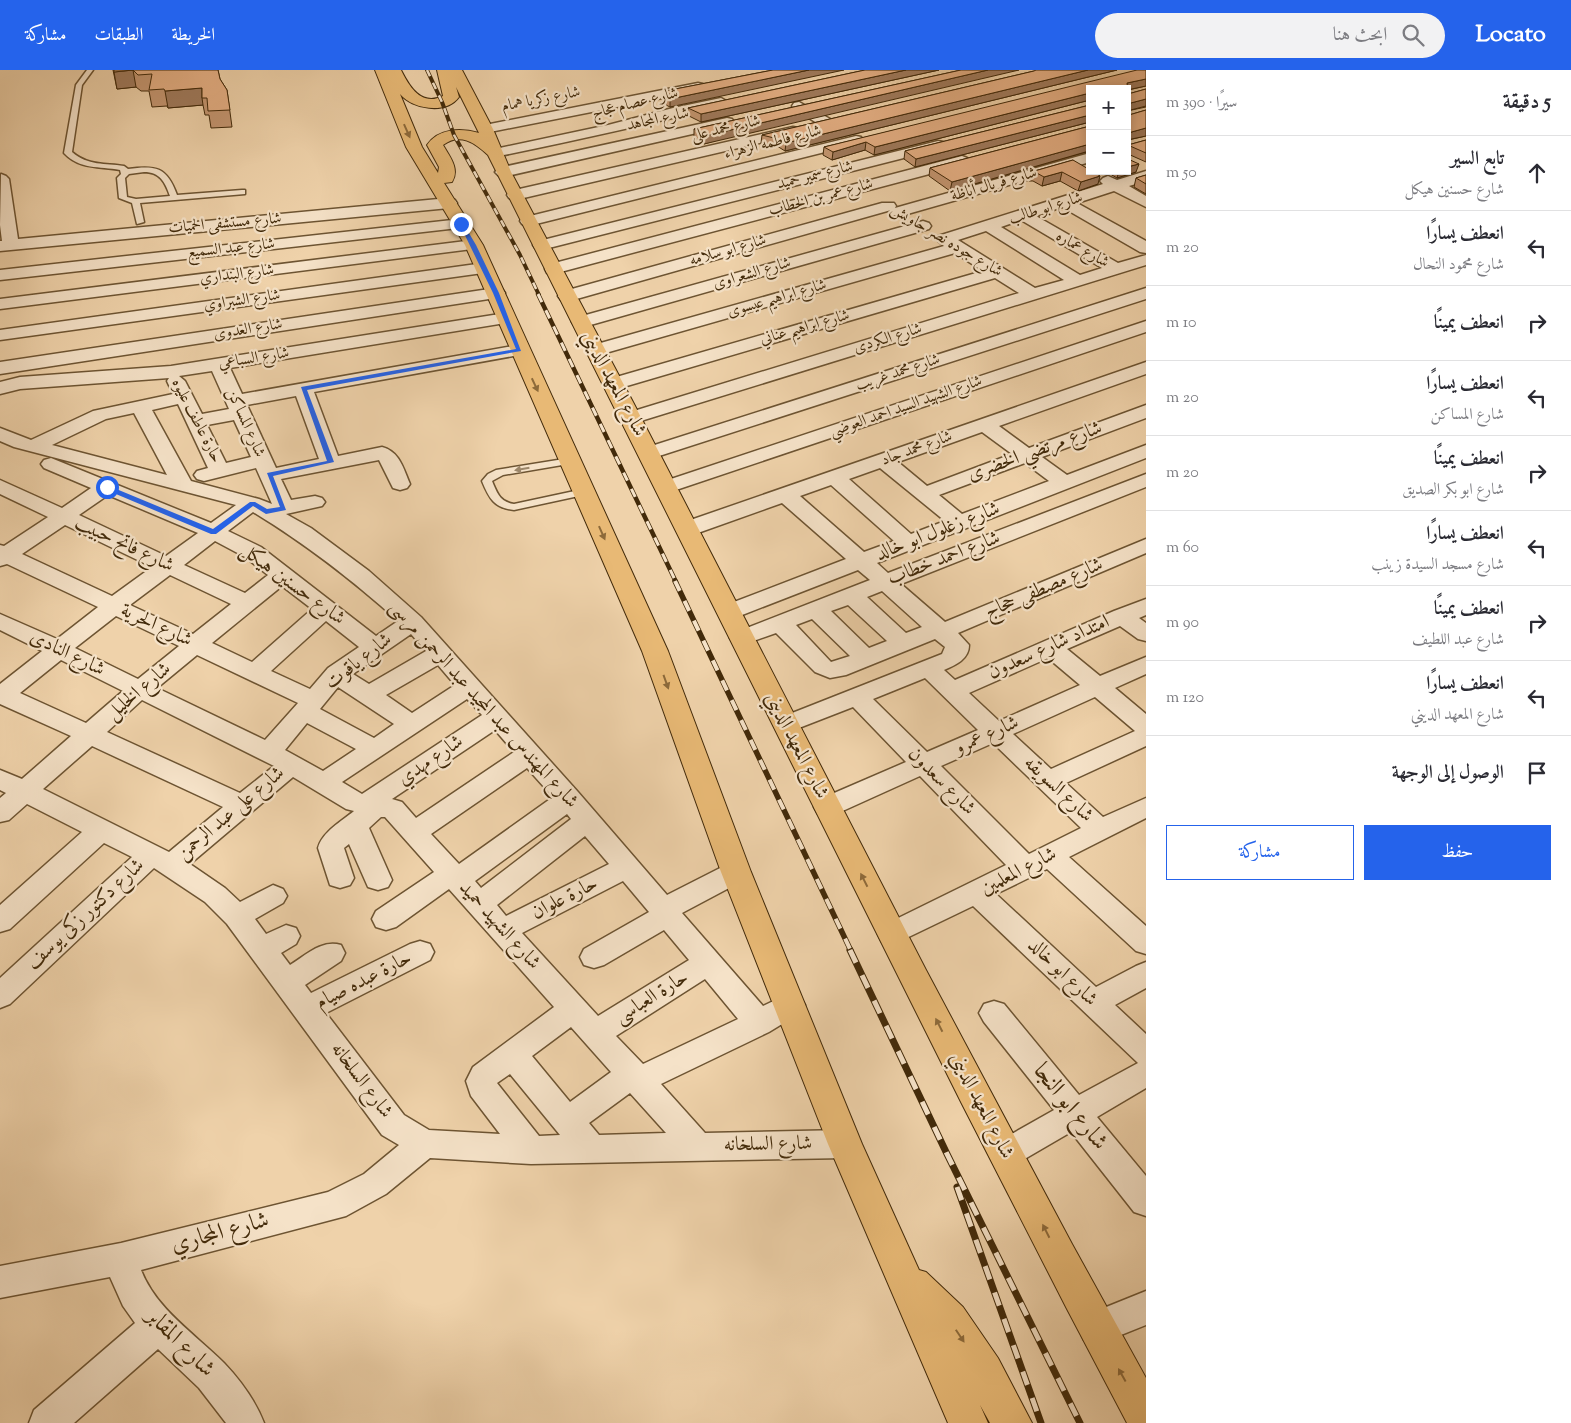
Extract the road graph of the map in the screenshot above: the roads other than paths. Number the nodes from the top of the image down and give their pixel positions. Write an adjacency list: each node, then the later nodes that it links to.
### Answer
1 (90, 70): 22 (lane)
2 (382, 70): 42 (main road, one-way to 42)
3 (393, 70): 4 (main road)
4 (444, 70)
5 (455, 70): 19 (main road, شارع المعهد الديني)
6 (707, 85): 7 (street, شارع زكريا همام)
7 (652, 96): 12 (street); 19 (street, شارع زكريا همام)
8 (739, 98): 12 (street, شارع عصام عجاج)
9 (818, 102): 10 (street)
10 (799, 106): 11 (street); 30 (street, شارع محمد على)
11 (781, 110)
12 (673, 112): 14 (street, شارع عصام عجاج); 15 (street)
13 (744, 119): 15 (street, شارع المجاهد)
14 (610, 129): 18 (street); 19 (street, شارع عصام عجاج)
15 (697, 129): 18 (street, شارع المجاهد)
16 (867, 137): 41 (street, شارع فاطمه الزهراء)
17 (952, 141): 36 (street, شارع سمير حميد)
18 (631, 144): 19 (street, شارع المجاهد)
19 (494, 151): 30 (main road, شارع المعهد الديني); 42 (main road)
20 (978, 156): 27 (street, شارع عمر بن الخطاب)
21 (1086, 166): 35 (street, شارع فريال أباظة)
22 (125, 172): 31 (lane); 32 (lane)
23 (1101, 175): 26 (street)
24 (1146, 176): 26 (street, شارع ابو طالب)
25 (1, 183): 37 (street)
26 (1117, 187): 29 (street, شارع ابو طالب); 34 (street)
27 (858, 189): 35 (street, شارع جوده نصر جاويش); 46 (street, شارع عمر بن الخطاب)
28 (242, 192): 31 (lane)
29 (1100, 192): 33 (street, شارع ابو طالب); 39 (street)
30 (515, 196): 41 (main road, شارع المعهد الديني)
31 (174, 197): 32 (lane)
32 (136, 202): 45 (lane)
33 (1066, 202): 38 (street, شارع ابو طالب); 50 (street)
34 (1146, 202)
35 (893, 209): 43 (street, شارع جوده نصر جاويش); 64 (street, شارع ابو سلامه)
36 (659, 215): 46 (street); 52 (street, شارع سمير حميد)
37 (3, 216): 49 (street)
38 (1023, 216): 44 (street, شارع ابو طالب); 55 (street, شارع عماره)
39 (1146, 217)
40 (266, 220): 42 (street, شارع مستشفى الحميات); 45 (street, شارع مستشفى الحميات); 48 (street)
41 (528, 221): 52 (main road, شارع المعهد الديني)
42 (462, 226): 48 (street, شارع عبد السميع); 54 (street, شارع البنداري); 60 (main road); 62 (street, شارع الشبراوي)
43 (923, 226): 47 (street, شارع جوده نصر جاويش); 69 (street, شارع الشعراوى)
44 (988, 226): 47 (street, شارع ابو طالب); 58 (street)
45 (144, 227): 49 (street, شارع مستشفى الحميات); 51 (street)
46 (682, 235): 52 (street, شارع عمر بن الخطاب)
47 (951, 243): 56 (street, شارع جوده نصر جاويش); 75 (street, شارع ابراهيم عيسوى)
48 (275, 244): 51 (street, شارع عبد السميع); 54 (street)
49 (5, 245)
50 (1146, 248)
51 (152, 257): 57 (street, شارع عبد السميع); 59 (street)
52 (547, 257): 64 (main road, شارع المعهد الديني)
53 (1146, 260): 55 (street, شارع الكردى)
54 (284, 269): 59 (street, شارع البنداري); 62 (street)
55 (1116, 269): 58 (street, شارع الكردى)
56 (997, 272): 63 (street, شارع جوده نصر جاويش); 84 (street, شارع ابراهيم عناني)
57 (0, 275)
58 (1078, 281): 63 (street, شارع الكردى)
59 (156, 284): 65 (street, شارع البنداري); 66 (street)
60 (496, 293): 67 (main road); 68 (street, شارع العدوى)
61 (1146, 293): 77 (street, شارع محمد غريب)
62 (294, 294): 66 (street, شارع الشبراوي); 68 (street)
63 (1034, 294): 72 (street, شارع الكردى)
64 (567, 296): 69 (main road, شارع المعهد الديني)
65 (0, 304)
66 (160, 312): 71 (street, شارع الشبراوي)
67 (506, 318): 73 (street, شارع السباعي); 74 (main road)
68 (304, 321): 73 (street); 76 (street, شارع العدوى)
69 (581, 322): 75 (main road, شارع المعهد الديني)
70 (1146, 326): 85 (street, شارع الشهيد السيد احمد العوضي)
71 (0, 335)
72 (892, 338): 77 (street); 93 (street, شارع الكردى)
73 (315, 349): 78 (street, شارع السباعي)
74 (519, 350): 88 (street); 100 (main road, one-way to 100)
75 (596, 350): 84 (main road, شارع المعهد الديني)
76 (74, 356): 79 (street, شارع العدوى); 83 (street)
77 (930, 363): 85 (street); 98 (street, شارع محمد غريب)
78 (219, 364): 81 (street, شارع السباعي); 91 (street, شارع المساكن)
79 (0, 368)
80 (1146, 368): 82 (street, شارع محمد جاد)
81 (171, 372): 83 (street, شارع السباعي); 89 (street, حارة عاطف عليوه)
82 (1126, 375): 86 (street); 95 (street, شارع محمد جاد)
83 (74, 379): 87 (street, شارع السباعي)
84 (613, 384): 93 (main road, شارع المعهد الديني)
85 (966, 387): 112 (street, شارع الشهيد السيد احمد العوضي)
86 (1146, 387)
87 (0, 388)
88 (304, 388): 91 (street); 102 (street)
89 (183, 397): 90 (street); 94 (street, حارة عاطف عليوه)
90 (140, 406): 96 (street); 107 (street)
91 (238, 407): 94 (street); 103 (street, شارع المساكن)
92 (1146, 411): 99 (street, شارع مرتضي الخضرى)
93 (631, 418): 98 (main road, شارع المعهد الديني)
94 (196, 421): 104 (street, حارة عاطف عليوه)
95 (985, 425): 99 (street); 101 (street, شارع محمد جاد)
96 (13, 445): 107 (street, شارع المهندس عبد المجيد عبد الرحمن مرسى); 111 (street, شارع حسنين هيكل)
97 (1146, 451): 108 (street, شارع زغلول ابو خالد)
98 (649, 453): 112 (main road, شارع المعهد الديني)
99 (1027, 455): 108 (street); 114 (street, شارع مرتضي الخضرى)
100 (570, 461): 113 (main road); 113 (lane, one-way to 113)
101 (884, 461): 105 (street, شارع محمد جاد); 114 (street)
102 (330, 462): 103 (street); 109 (street)
103 (266, 468): 104 (street); 117 (street, شارع المساكن)
104 (220, 471): 107 (street)
105 (835, 478): 115 (street, شارع محمد جاد); 122 (street)
106 (1146, 480): 128 (street, شارع احمد خطاب)
107 (182, 482): 117 (street, شارع المهندس عبد المجيد عبد الرحمن مرسى)
108 (1065, 482): 119 (street, شارع زغلول ابو خالد)
109 (400, 484)
110 (0, 486): 118 (street, شارع فاتح حبيب)
111 (107, 487): 118 (street); 121 (street, شارع حسنين هيكل)
112 (666, 487): 120 (main road, شارع المعهد الديني)
113 (584, 492): 190 (main road, one-way to 190)
114 (924, 494): 119 (street)
115 (786, 495): 120 (street, شارع محمد جاد); 125 (street)
116 (315, 502): 117 (street)
117 (268, 508): 121 (street); 138 (street, شارع المهندس عبد المجيد عبد الرحمن مرسى)
118 (63, 516): 124 (street); 126 (street, شارع فاتح حبيب)
119 (960, 523): 122 (street, شارع زغلول ابو خالد)
120 (687, 529): 135 (main road, شارع المعهد الديني)
121 (214, 532): 126 (street); 127 (street, شارع حسنين هيكل)
122 (909, 543): 125 (street, شارع زغلول ابو خالد)
123 (1146, 546): 140 (street, شارع مصطفى حجاج)
124 (2, 555): 131 (street, شارع الحرية)
125 (861, 561): 128 (street); 135 (street, شارع زغلول ابو خالد)
126 (168, 566): 130 (street, شارع فاتح حبيب); 131 (street)
127 (282, 575): 130 (street, شارع الخليل); 133 (street, شارع حسنين هيكل)
128 (885, 582): 129 (street, شارع احمد خطاب); 140 (street)
129 (851, 595): 134 (street, شارع احمد خطاب); 143 (street)
130 (247, 603): 144 (street, شارع الخليل)
131 (114, 606): 144 (street, شارع الحرية); 147 (street)
132 (1146, 606): 136 (street, امتداد شارع سعدون)
133 (326, 609): 145 (street, شارع حسنين هيكل); 152 (street)
134 (815, 609): 139 (street, شارع احمد خطاب); 149 (street)
135 (729, 612): 142 (main road, شارع المعهد الديني)
136 (1122, 616): 141 (street); 146 (street, امتداد شارع سعدون)
137 (0, 621): 147 (street, شارع النادى)
138 (413, 622): 145 (street, شارع ياقوت); 148 (street, شارع المهندس عبد المجيد عبد الرحمن مرسى)
139 (780, 623): 142 (street, شارع احمد خطاب); 149 (street, شارع مصطفى حجاج)
140 (940, 630): 143 (street, شارع مصطفى حجاج); 151 (street)
141 (1146, 634)
142 (742, 638): 164 (main road, شارع المعهد الديني)
143 (903, 643): 149 (street, شارع مصطفى حجاج)
144 (196, 645): 152 (street, شارع الحرية); 156 (street, شارع الخليل)
145 (374, 647): 153 (street, شارع ياقوت)
146 (1051, 648): 155 (street); 157 (street, امتداد شارع سعدون)
147 (59, 650): 156 (street, شارع النادى); 158 (street)
148 (441, 653): 154 (street, شارع المهندس عبد المجيد عبد الرحمن مرسى); 159 (street)
149 (866, 658)
150 (1146, 665): 155 (street, شارع عمرو)
151 (928, 668): 157 (street, شارع السويقه); 160 (street)
152 (254, 672): 161 (street, شارع الحرية)
153 (336, 674): 159 (street); 161 (street, شارع ياقوت)
154 (470, 686): 162 (street, شارع المهندس عبد المجيد عبد الرحمن مرسى); 163 (street)
155 (1097, 686): 165 (street); 166 (street, شارع عمرو)
156 (140, 689): 167 (street, شارع الخليل); 171 (street, شارع النادى)
157 (952, 691): 166 (street, شارع السويقه)
158 (1, 694): 167 (street)
159 (368, 695): 163 (street)
160 (856, 696): 164 (street); 172 (street, شارع سعدون)
161 (308, 706): 169 (street, شارع الحرية); 171 (street, شارع ياقوت)
162 (497, 717): 170 (street, شارع المهندس عبد المجيد عبد الرحمن مرسى); 180 (street, شارع مهدي)
163 (412, 724): 169 (street)
164 (786, 725): 178 (main road, شارع المعهد الديني)
165 (1146, 727)
166 (996, 732): 172 (street, شارع عمرو); 173 (street, شارع السويقه)
167 (90, 734): 175 (street, شارع الخليل); 177 (street)
168 (1146, 736): 173 (street)
169 (375, 749): 174 (street)
170 (530, 754): 176 (street, شارع المهندس عبد المجيد عبد الرحمن مرسى); 185 (street)
171 (281, 758): 174 (street, شارع الشهيد حميد); 177 (street, شارع على عبد الرحمن)
172 (923, 764): 178 (street, شارع عمرو); 189 (street, شارع سعدون)
173 (1048, 781): 184 (street, شارع السويقه)
174 (323, 783): 180 (street, شارع الشهيد حميد)
175 (13, 785): 181 (street, شارع الخليل); 183 (street, شارع السلخانه)
176 (569, 799): 182 (street, شارع المهندس عبد المجيد عبد الرحمن مرسى); 191 (street)
177 (242, 805): 187 (street, شارع على عبد الرحمن)
178 (827, 807): 202 (main road, شارع المعهد الديني, one-way to 178)
179 (1144, 810): 184 (street, شارع المعلمين)
180 (365, 812): 185 (street, شارع الشهيد حميد); 192 (street, شارع مهدي); 193 (street)
181 (0, 813)
182 (587, 821): 188 (street, شارع المهندس عبد المجيد عبد الرحمن مرسى); 196 (street)
183 (101, 830): 187 (street, شارع السلخانه); 200 (street)
184 (1100, 830): 186 (street, شارع المعلمين)
185 (414, 832): 191 (street, شارع الشهيد حميد)
186 (1050, 856): 189 (street, شارع المعلمين); 203 (street)
187 (161, 860): 198 (street, شارع السلخانه); 210 (street, شارع دكتور زكى يوسف)
188 (627, 867): 197 (street, شارع المهندس عبد المجيد عبد الرحمن مرسى); 201 (street, حارة علوان)
189 (1026, 868): 194 (street, شارع المعلمين)
190 (736, 872): 197 (street); 212 (main road)
191 (454, 876): 196 (street, شارع الشهيد حميد); 199 (street)
192 (340, 878)
193 (378, 880)
194 (977, 893): 202 (street, شارع المعلمين); 211 (street, شارع ابو خالد)
195 (273, 896): 198 (street)
196 (479, 904): 201 (street, شارع الشهيد حميد)
197 (665, 912): 206 (street); 207 (street, شارع المهندس عبد المجيد عبد الرحمن مرسى)
198 (237, 916): 209 (street, شارع السلخانه)
199 (386, 919)
200 (0, 922)
201 (504, 930): 213 (street, شارع الشهيد حميد)
202 (892, 934): 228 (main road, شارع المعهد الديني, one-way to 202)
203 (1146, 943)
204 (420, 952): 214 (street, حارة عبده صيام)
205 (330, 953): 209 (street)
206 (594, 956)
207 (708, 963): 216 (street, شارع المهندس عبد المجيد عبد الرحمن مرسى); 217 (street, حارة العباسى)
208 (1146, 974): 211 (street)
209 (286, 982): 214 (street, شارع السلخانه)
210 (0, 996)
211 (1093, 1003): 219 (street, شارع ابو خالد)
212 (790, 1006): 216 (street); 224 (main road)
213 (574, 1008): 217 (street, شارع الشهيد حميد); 218 (street)
214 (307, 1009): 223 (street, شارع السلخانه)
215 (994, 1013): 221 (street, شارع ابو النجا)
216 (759, 1023): 220 (street)
217 (596, 1034): 220 (street, شارع الشهيد حميد)
218 (512, 1054): 222 (street); 227 (street)
219 (1144, 1072): 221 (street)
220 (635, 1077): 222 (street); 225 (street, شارع الشهيد حميد)
221 (1075, 1113): 228 (street); 229 (street, شارع ابو النجا)
222 (568, 1121): 226 (street)
223 (424, 1144): 227 (street, شارع السلخانه); 230 (street, شارع المجاري)
224 (845, 1144): 225 (street, شارع السلخانه); 231 (main road)
225 (697, 1146): 226 (street, شارع السلخانه)
226 (591, 1149): 227 (street, شارع السلخانه)
227 (531, 1150)
228 (1006, 1154): 235 (main road, شارع المعهد الديني, one-way to 228)
229 (1146, 1201)
230 (121, 1260): 232 (street, شارع المجاري); 234 (street, شارع المقابر)
231 (903, 1275): 239 (main road); 240 (main road, one-way to 240)
232 (0, 1282)
233 (1146, 1308): 235 (street)
234 (159, 1325): 237 (street, شارع المقابر); 238 (street)
235 (1096, 1328): 236 (main road, شارع المعهد الديني, one-way to 235)
236 (1146, 1417)
237 (239, 1419)
238 (47, 1423)
239 (968, 1423)
240 (1012, 1423)

